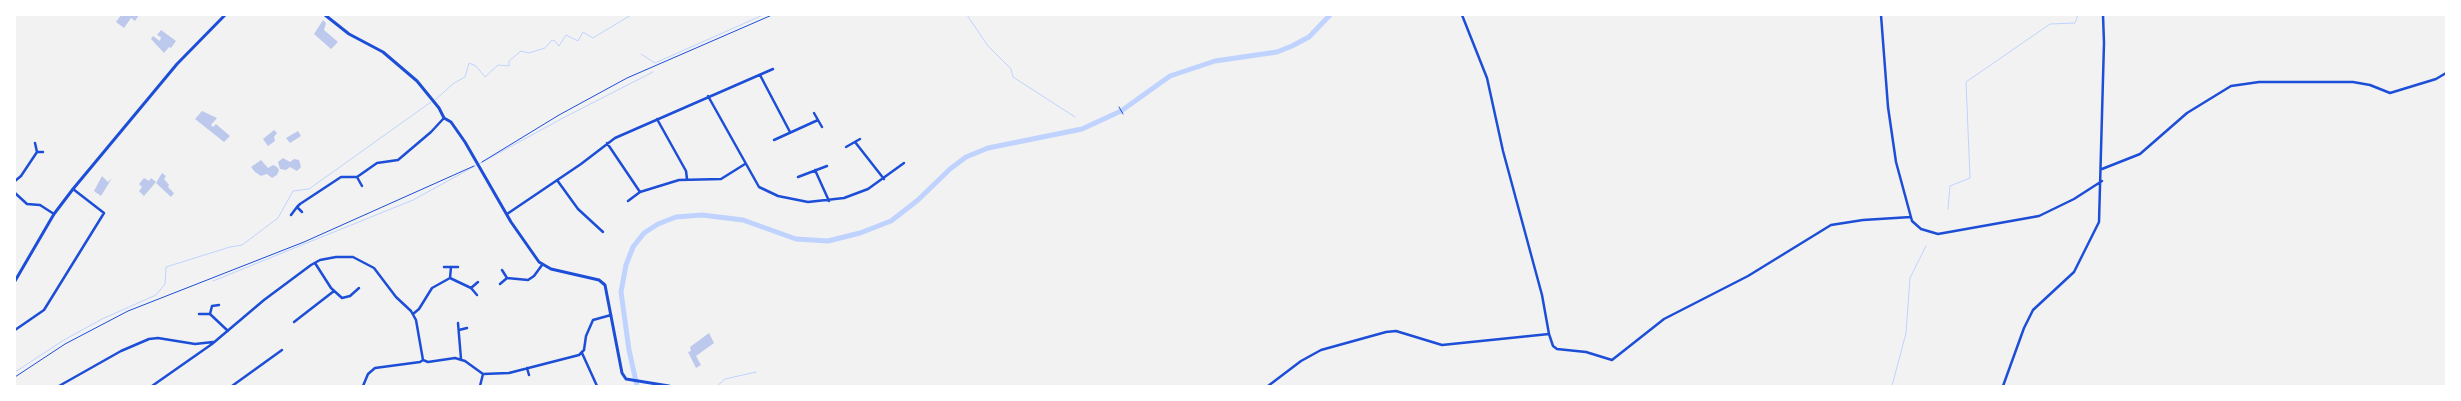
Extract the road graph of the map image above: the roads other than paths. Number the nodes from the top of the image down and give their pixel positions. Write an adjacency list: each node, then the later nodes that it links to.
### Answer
1 (225, 15): 37 (street)
2 (325, 15): 11 (street)
3 (1462, 15): 75 (street)
4 (1881, 15): 47 (street)
5 (2103, 15): 27 (street)
6 (773, 69): 8 (street)
7 (2446, 73): 27 (street)
8 (760, 75): 9 (street); 15 (street)
9 (708, 96): 12 (street); 25 (street)
10 (814, 113): 13 (street)
11 (444, 118): 29 (street); 45 (street)
12 (657, 119): 20 (street); 32 (street)
13 (818, 120): 14 (street); 15 (street)
14 (822, 127)
15 (790, 132): 17 (street)
16 (860, 139): 18 (street)
17 (774, 140)
18 (855, 142): 21 (street); 31 (street)
19 (35, 143): 22 (street)
20 (606, 143): 33 (street); 38 (street)
21 (846, 147)
22 (37, 152): 23 (street); 34 (street)
23 (43, 152)
24 (904, 163): 31 (street)
25 (745, 164): 32 (street); 41 (street)
26 (827, 166): 28 (street)
27 (2102, 169): 35 (street)
28 (814, 170): 30 (street); 41 (street)
29 (357, 177): 36 (street); 42 (street)
30 (798, 177)
31 (884, 178): 41 (street)
32 (687, 179): 38 (street)
33 (557, 180): 45 (street); 48 (street)
34 (15, 181)
35 (2102, 181): 47 (street); 96 (street)
36 (362, 186)
37 (75, 190): 44 (street); 72 (street)
38 (640, 192): 40 (street)
39 (15, 193): 44 (street)
40 (628, 201)
41 (829, 201)
42 (298, 206): 43 (street); 46 (street)
43 (302, 212)
44 (54, 214): 57 (street)
45 (507, 214): 50 (street)
46 (291, 215)
47 (1911, 217): 75 (street)
48 (603, 233)
49 (315, 263): 62 (street); 67 (street); 74 (street)
50 (542, 264): 56 (street); 68 (street)
51 (444, 267): 52 (street)
52 (451, 267): 53 (street); 55 (street)
53 (458, 267)
54 (502, 270): 56 (street)
55 (450, 278): 61 (street); 67 (street)
56 (507, 278): 59 (street)
57 (15, 281)
58 (478, 282): 61 (street)
59 (500, 284)
60 (359, 288): 62 (street)
61 (471, 288): 63 (street)
62 (334, 291): 69 (street)
63 (477, 295)
64 (219, 305): 66 (street)
65 (199, 314): 66 (street)
66 (210, 314): 74 (street)
67 (414, 314): 84 (street)
68 (611, 315): 81 (street); 94 (street)
69 (294, 322)
70 (458, 324): 73 (street)
71 (467, 328): 73 (street)
72 (15, 330)
73 (459, 330): 83 (street)
74 (228, 331): 76 (street)
75 (1549, 334): 95 (street)
76 (216, 340): 77 (street); 80 (street)
77 (195, 344): 80 (street); 88 (street)
78 (273, 350): 82 (street)
79 (282, 350): 82 (street)
80 (198, 353): 89 (street)
81 (582, 353): 85 (street); 93 (street)
82 (276, 354): 90 (street)
83 (461, 359): 84 (street); 86 (street)
84 (423, 360): 91 (street)
85 (527, 368): 86 (street); 87 (street)
86 (483, 374): 92 (street)
87 (529, 375)
88 (59, 386)
89 (152, 386)
90 (232, 386)
91 (363, 386)
92 (480, 386)
93 (597, 386)
94 (669, 386)
95 (1268, 386)
96 (2002, 386)

